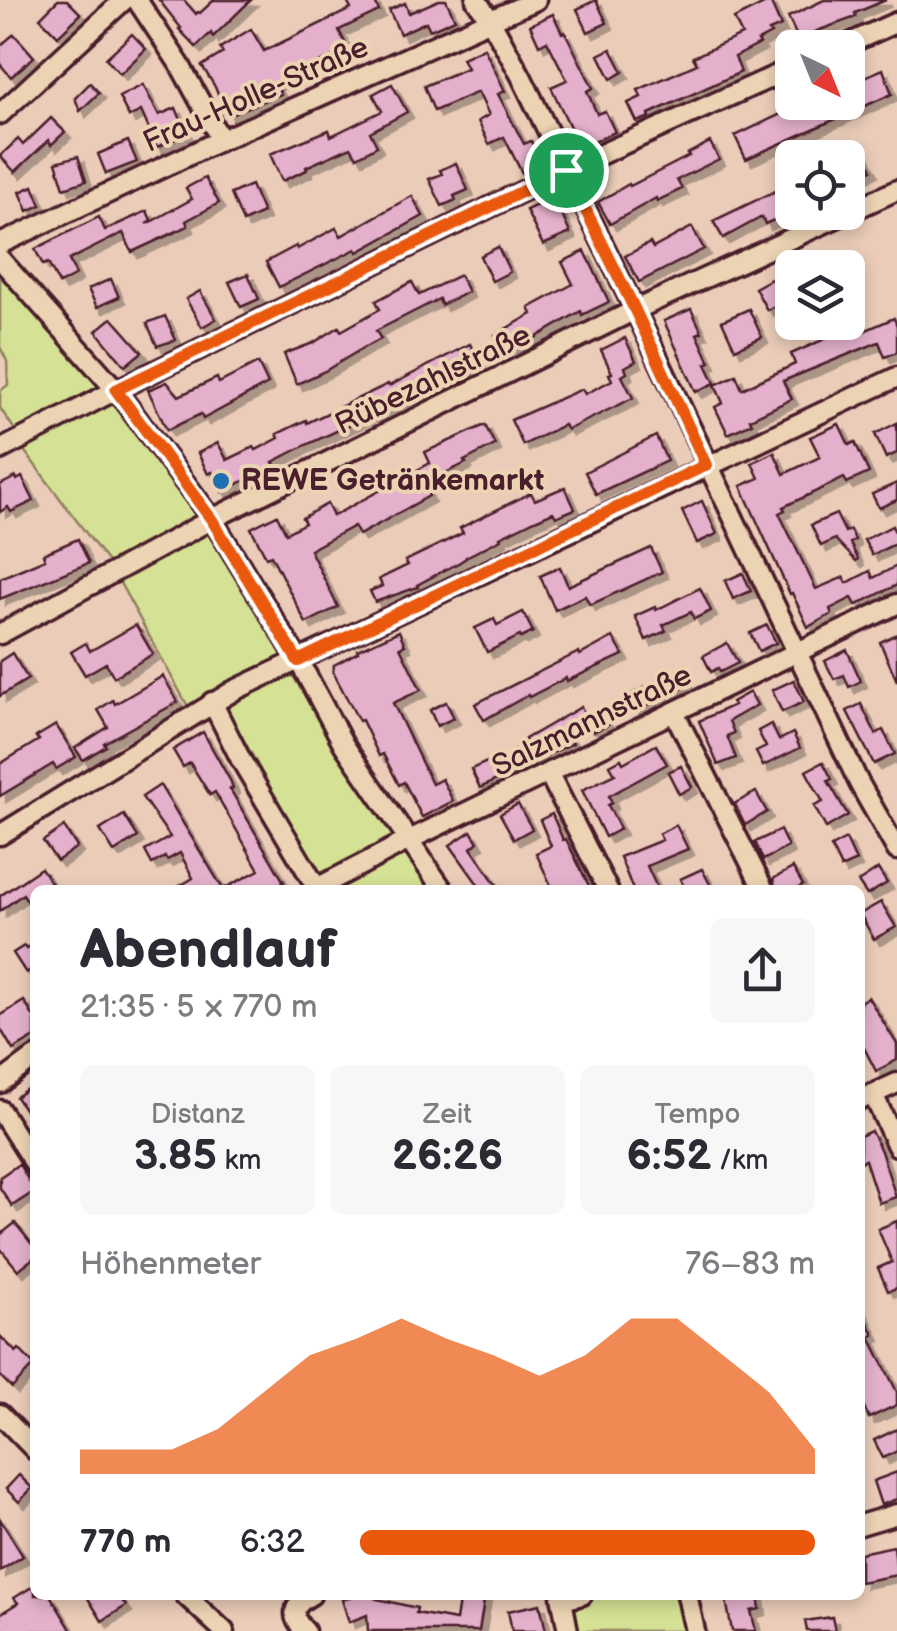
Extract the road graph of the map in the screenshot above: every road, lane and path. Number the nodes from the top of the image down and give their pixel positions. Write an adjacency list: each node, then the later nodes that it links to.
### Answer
1 (124, 0): 9 (street)
2 (137, 0): 10 (street)
3 (476, 0): 5 (street)
4 (536, 0): 5 (street, Frau-Holle-Straße)
5 (491, 21): 10 (street, Frau-Holle-Straße); 11 (street)
6 (897, 22): 7 (street)
7 (865, 36)
8 (775, 76): 11 (street)
9 (0, 114)
10 (221, 140): 13 (street, Frau-Holle-Straße)
11 (566, 170): 15 (street); 17 (street)
12 (897, 190): 15 (street, Rübezahlstraße)
13 (0, 244)
14 (0, 259): 17 (street)
15 (635, 310): 19 (street); 20 (street, Rübezahlstraße)
16 (897, 377): 19 (street)
17 (116, 390): 18 (street); 20 (street)
18 (0, 450)
19 (706, 465): 23 (street); 24 (street)
20 (212, 520): 22 (street, Rübezahlstraße); 24 (street)
21 (897, 604): 23 (street, Salzmannstraße)
22 (0, 634)
23 (796, 652): 26 (street, Salzmannstraße); 30 (street)
24 (298, 661): 25 (street); 29 (street)
25 (212, 702): 28 (street); 31 (street)
26 (674, 712): 27 (street, Salzmannstraße); 35 (street)
27 (548, 774): 29 (street, Salzmannstraße); 34 (street)
28 (0, 834)
29 (409, 840): 32 (street, Salzmannstraße); 33 (street)
30 (897, 850)
31 (314, 885)
32 (324, 885)
33 (439, 885)
34 (605, 885)
35 (761, 885)
36 (30, 1061): 37 (street)
37 (0, 1083)
38 (897, 1083): 39 (street)
39 (865, 1093): 41 (street)
40 (0, 1110): 42 (street)
41 (897, 1146)
42 (30, 1158)
43 (0, 1414): 44 (street)
44 (30, 1445)
45 (897, 1514): 46 (street)
46 (865, 1518)
47 (190, 1600): 51 (street)
48 (302, 1600): 52 (street)
49 (562, 1600): 53 (street)
50 (688, 1600): 54 (street)
51 (224, 1631)
52 (304, 1631)
53 (568, 1631)
54 (695, 1631)

